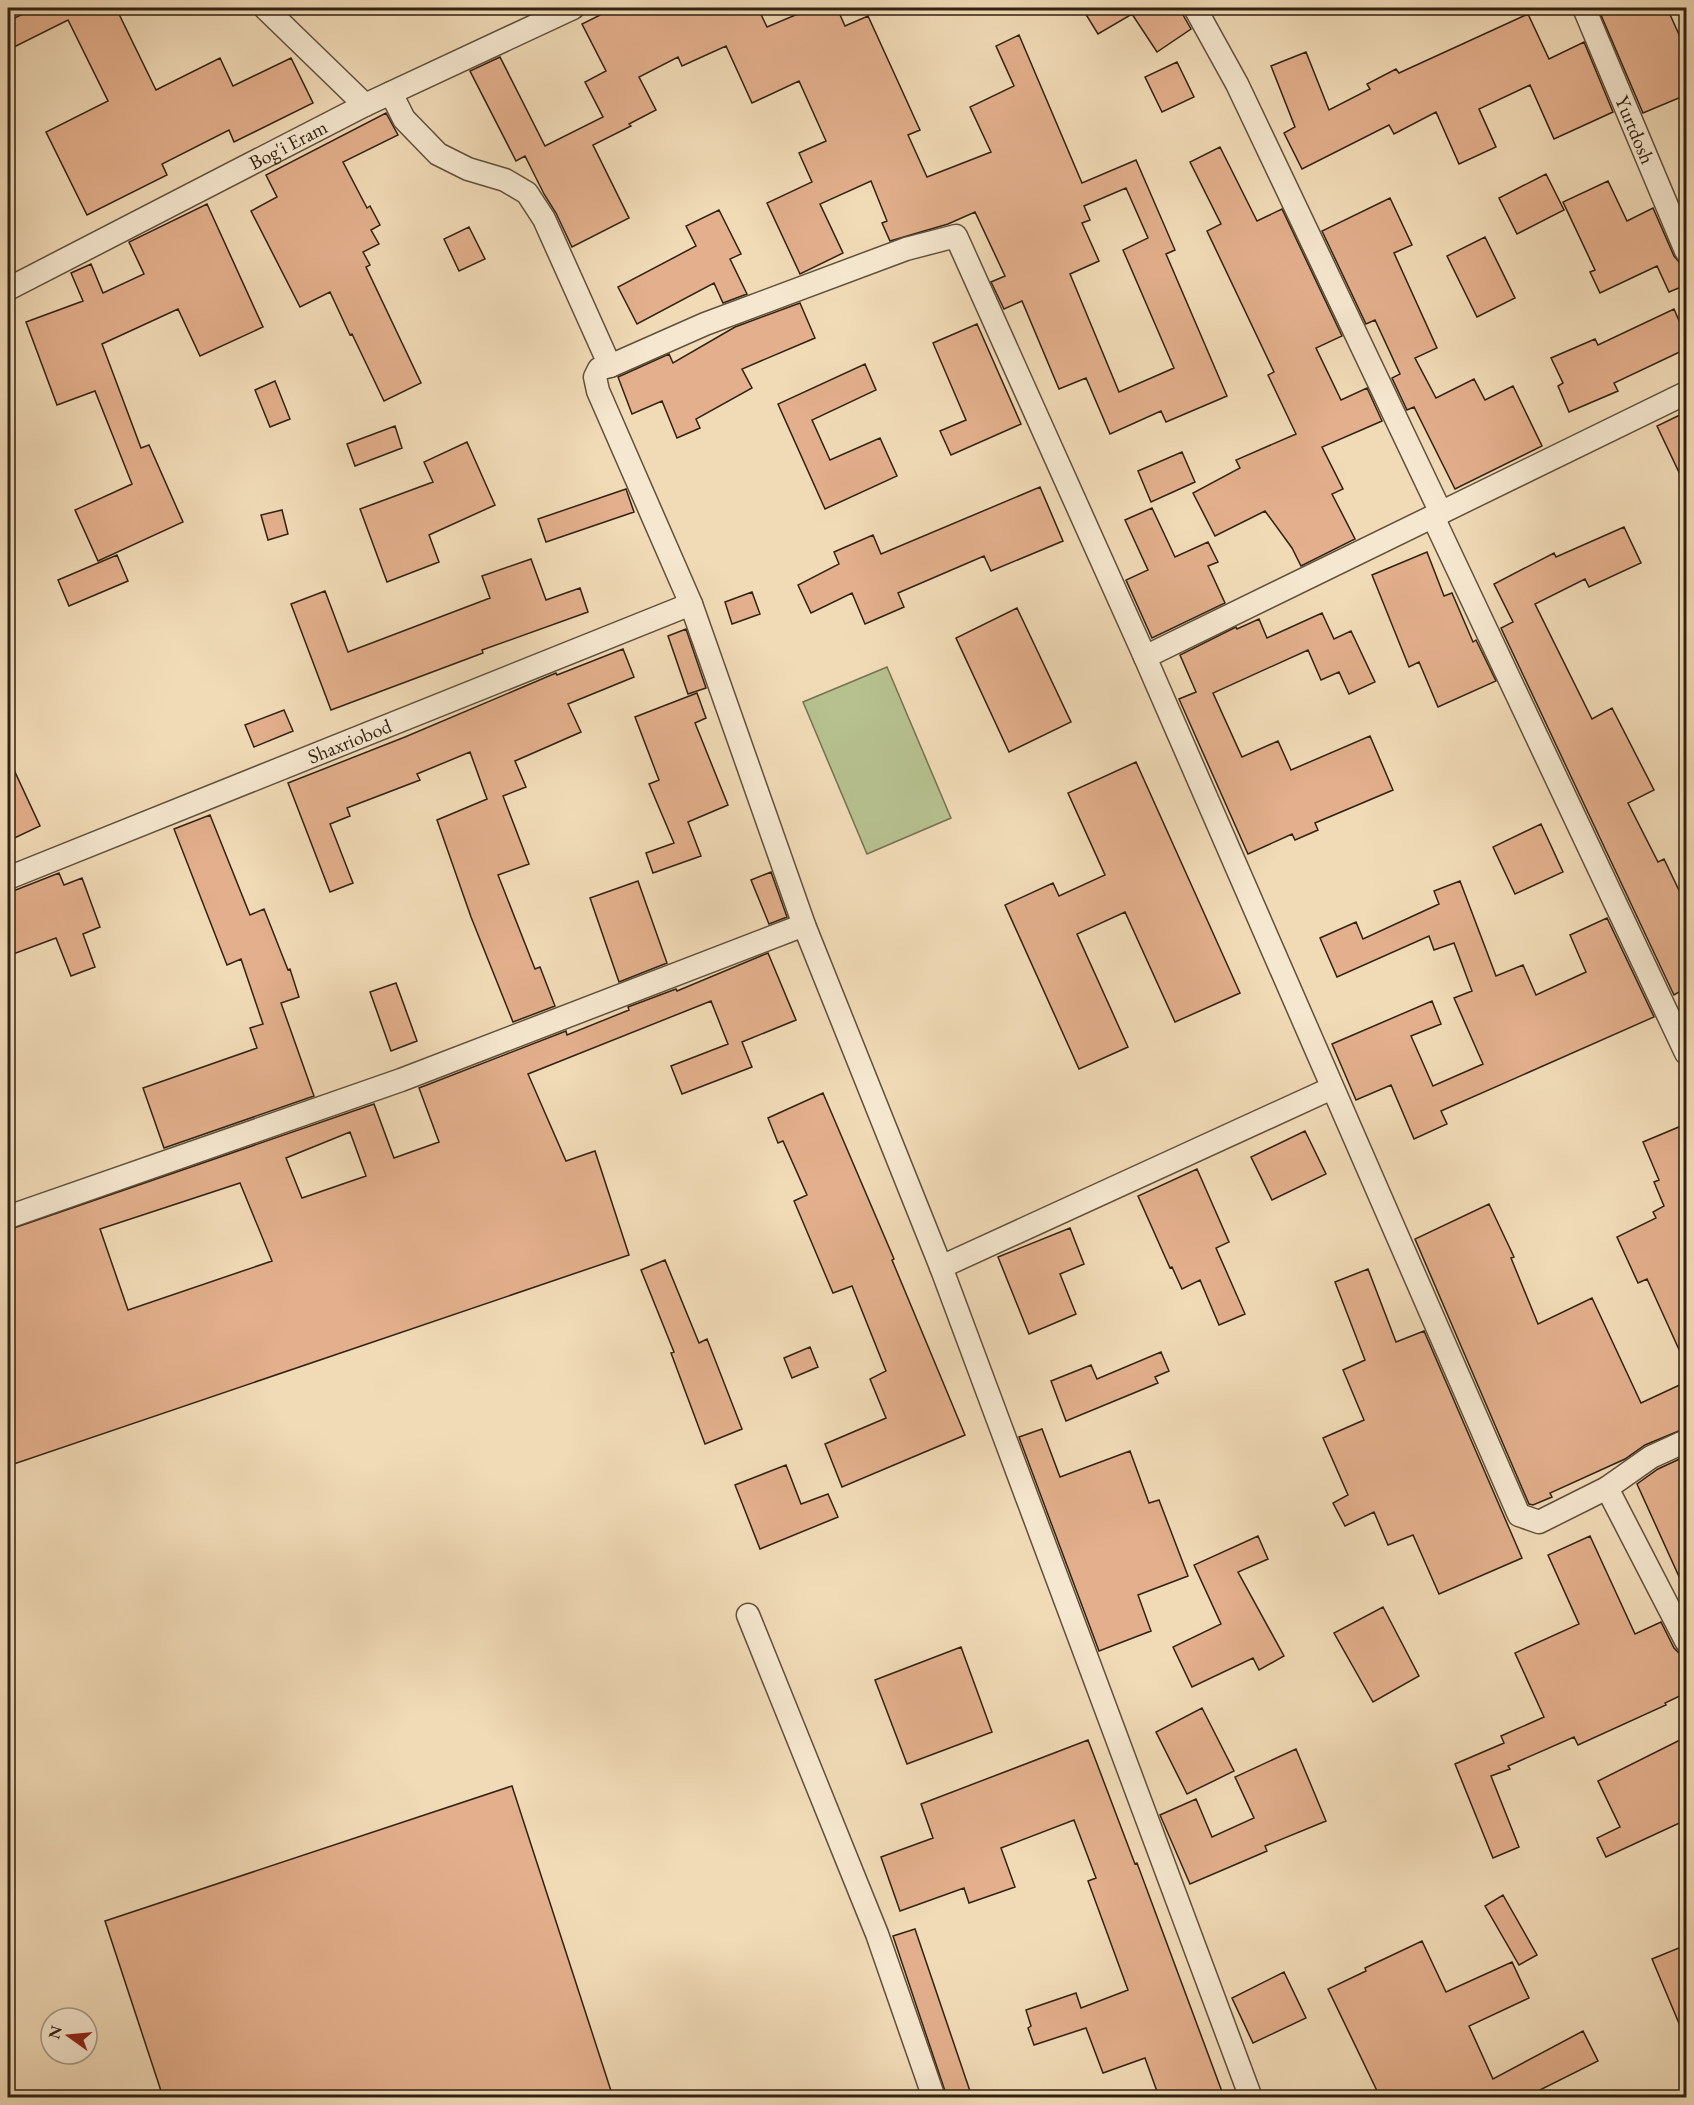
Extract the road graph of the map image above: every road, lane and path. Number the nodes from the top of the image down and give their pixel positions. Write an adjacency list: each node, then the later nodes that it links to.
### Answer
1 (265, 8): 6 (street)
2 (573, 8): 5 (street, Bog'i Eram)
3 (1195, 8): 11 (street)
4 (1584, 8): 7 (street, Yurtdosh)
5 (391, 93): 6 (street, Bog'i Eram); 9 (street)
6 (365, 105): 8 (street, Bog'i Eram)
7 (1686, 251)
8 (8, 289)
9 (610, 366): 12 (street); 13 (street)
10 (1686, 393): 11 (street)
11 (1437, 515): 13 (street); 16 (street)
12 (691, 604): 14 (street, Shaxriobod); 15 (street)
13 (1145, 657): 17 (street)
14 (8, 878)
15 (804, 925): 18 (street); 19 (street)
16 (1686, 1053)
17 (1332, 1088): 19 (street); 21 (street)
18 (8, 1216)
19 (940, 1267): 25 (street)
20 (1686, 1441): 21 (street)
21 (1607, 1488): 23 (street)
22 (748, 1615): 24 (street)
23 (1686, 1641)
24 (934, 2097)
25 (1251, 2097)

